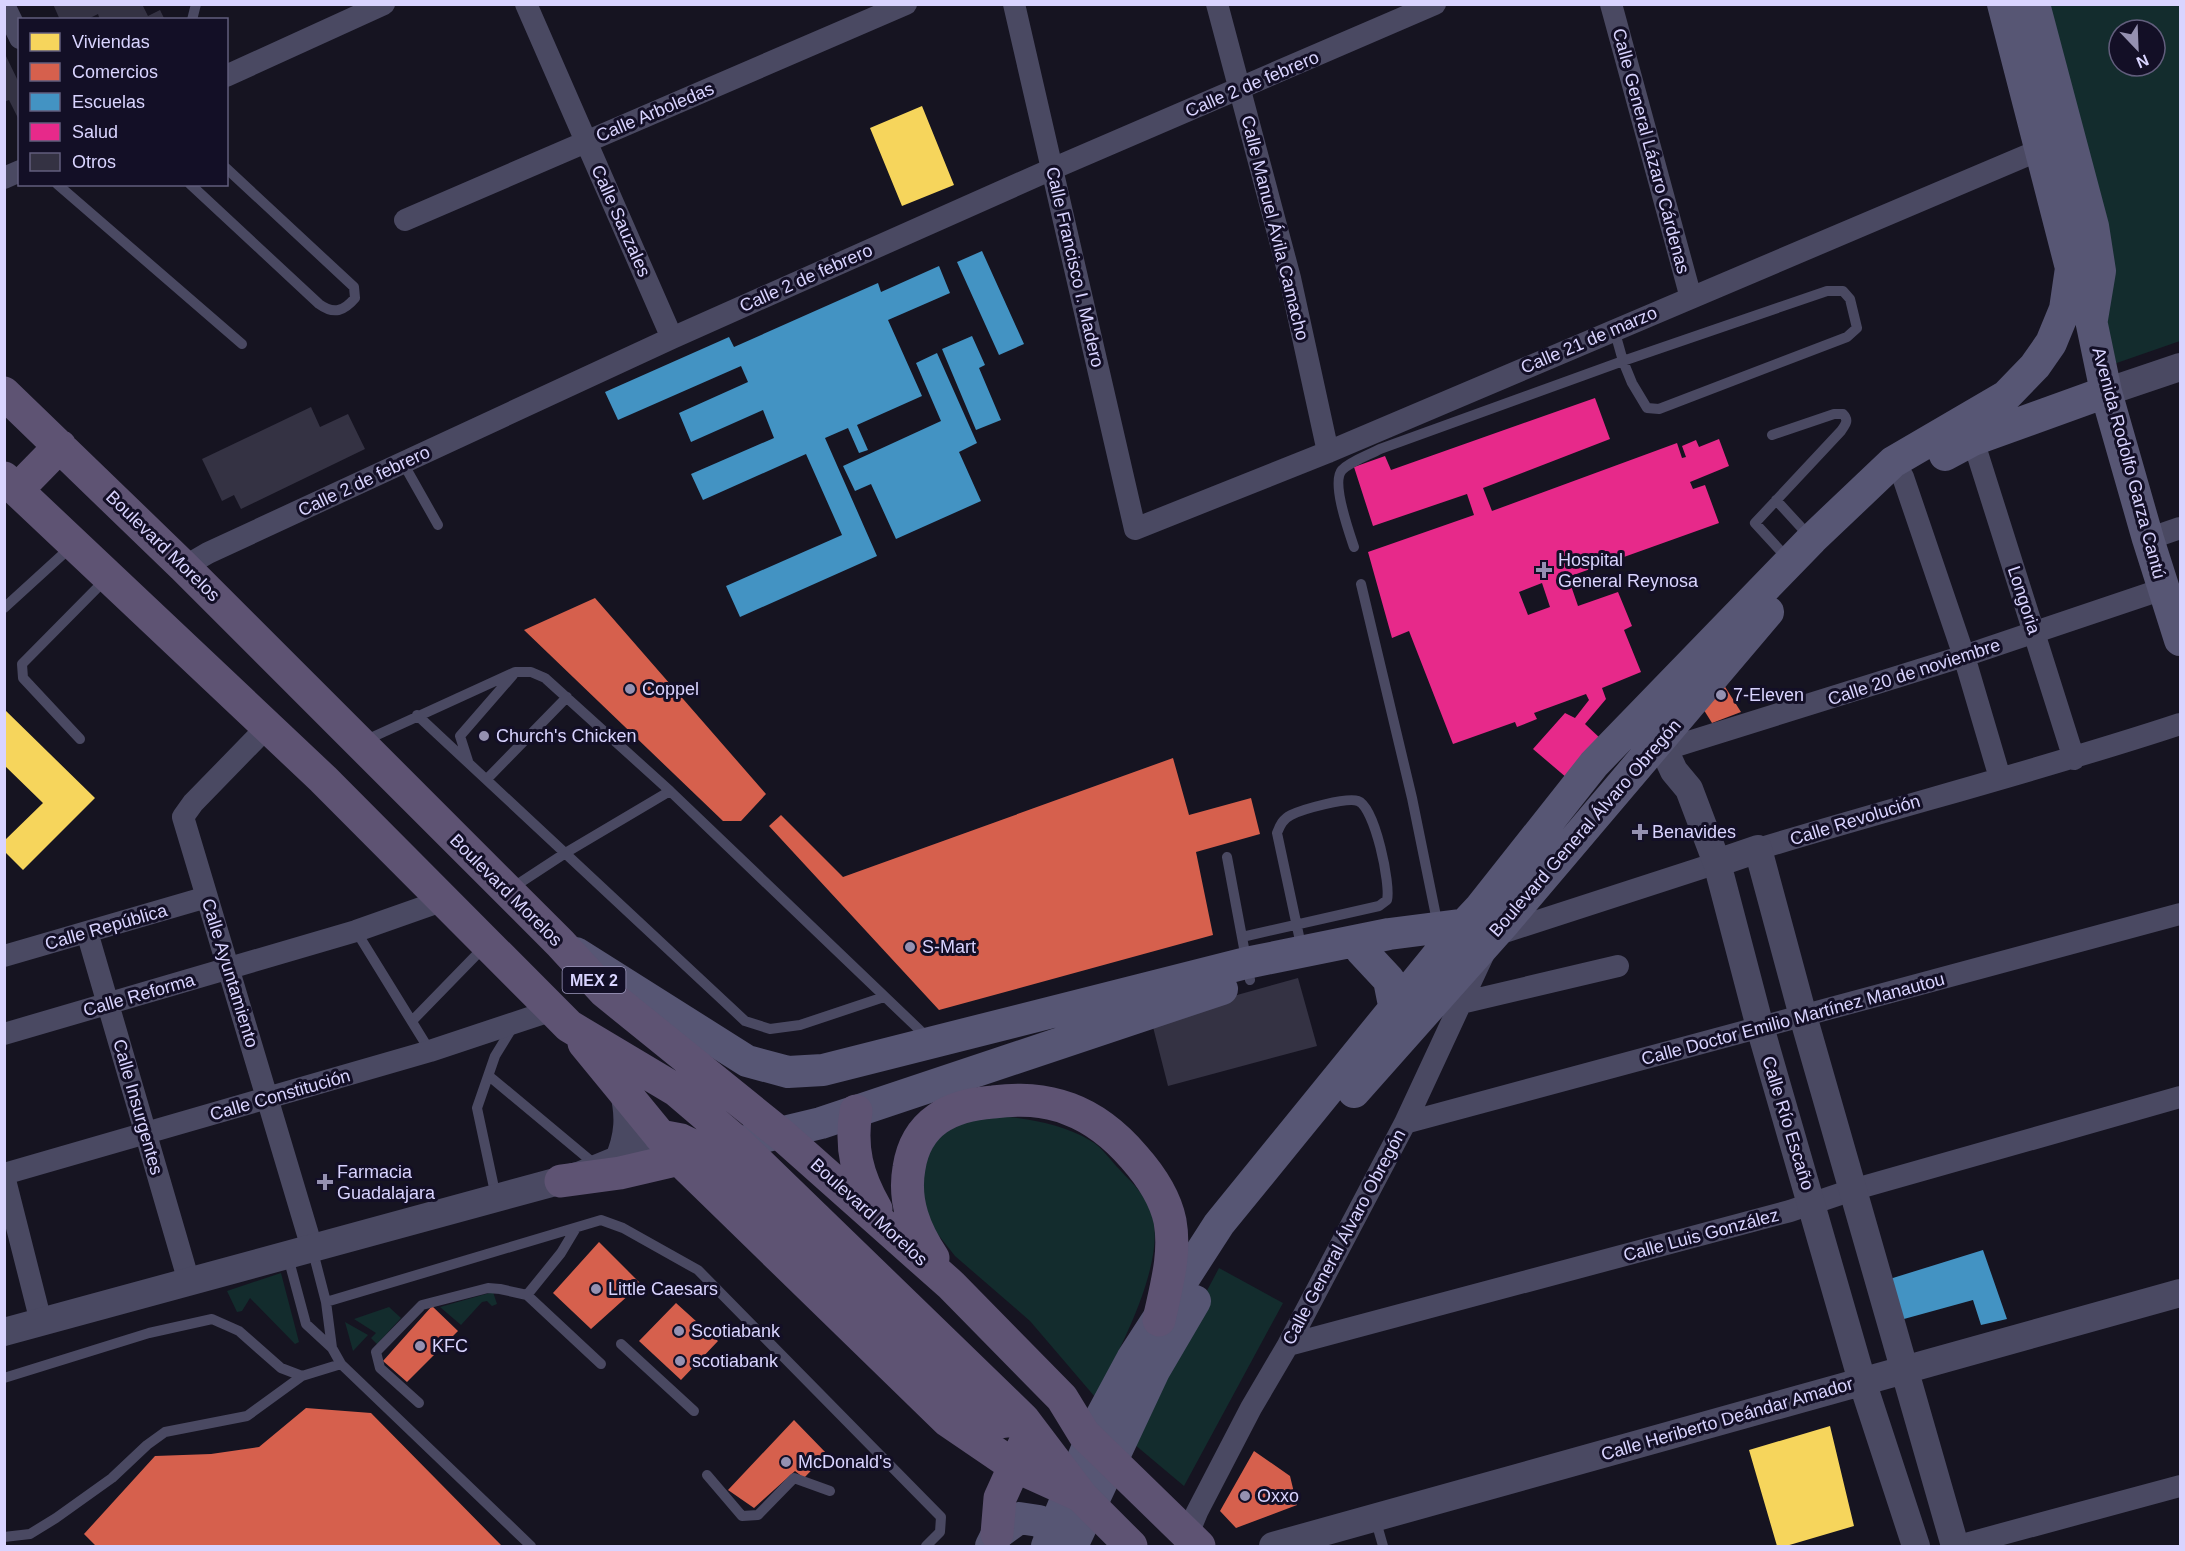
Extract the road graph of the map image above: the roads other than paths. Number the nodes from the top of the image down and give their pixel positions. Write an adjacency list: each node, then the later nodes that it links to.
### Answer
1 (384, 4): 12 (street)
2 (526, 4): 14 (street, Calle Sauzales)
3 (906, 4): 14 (street, Calle Arboledas)
4 (1014, 4): 16 (street, Calle Francisco I. Madero)
5 (1217, 4): 13 (street, Calle Manuel Ávila Camacho)
6 (1435, 4): 13 (street, Calle 2 de febrero)
7 (1611, 4): 24 (street, Calle General Lázaro Cárdenas)
8 (2003, 4): 15 (main road, Avenida Rodolfo Garza Cantú)
9 (2034, 4): 25 (main road, Avenida Rodolfo Garza Cantú)
10 (4, 5): 11 (street)
11 (18, 34)
12 (228, 75)
13 (1239, 90): 16 (street, Calle 2 de febrero); 36 (street, Calle Manuel Ávila Camacho)
14 (586, 141): 22 (street, Calle Arboledas); 27 (street, Calle Sauzales)
15 (2042, 149): 23 (main road, Avenida Rodolfo Garza Cantú); 24 (street, Calle 21 de marzo)
16 (1052, 169): 27 (street, Calle 2 de febrero); 43 (street, Calle Francisco I. Madero)
17 (228, 170): 21 (lane)
18 (18, 172): 19 (street)
19 (4, 178)
20 (59, 186): 28 (lane)
21 (192, 186)
22 (405, 220)
23 (2071, 268): 25 (main road, Avenida Rodolfo Garza Cantú); 33 (main road)
24 (1691, 298): 26 (street, Calle 21 de marzo)
25 (2091, 320): 31 (main road, Avenida Rodolfo Garza Cantú)
26 (1614, 329): 29 (lane); 36 (street, Calle 21 de marzo)
27 (672, 338): 37 (street, Calle 2 de febrero)
28 (242, 344)
29 (1623, 361): 29 (lane); 47 (lane)
30 (2181, 367): 31 (street)
31 (2106, 392): 33 (main road, Boulevard General Álvaro Obregón); 44 (main road, Avenida Rodolfo Garza Cantú)
32 (4, 393): 35 (main road, Boulevard Morelos / MEX 2)
33 (1971, 430): 38 (main road, Boulevard General Álvaro Obregón); 54 (street, Longoria)
34 (1772, 435): 40 (lane)
35 (60, 446): 39 (main road); 48 (main road, Boulevard Morelos / MEX 2)
36 (1328, 452): 43 (street, Calle 21 de marzo)
37 (403, 463): 41 (lane); 48 (street, Calle 2 de febrero)
38 (1898, 470): 46 (main road, Boulevard General Álvaro Obregón); 56 (street)
39 (11, 484): 45 (main road, MEX 2)
40 (1776, 500): 46 (lane); 49 (lane)
41 (438, 525)
42 (2181, 528): 44 (street)
43 (1135, 529)
44 (2148, 539): 52 (main road, Avenida Rodolfo Garza Cantú)
45 (75, 544): 50 (main road, MEX 2); 53 (lane)
46 (1817, 545): 49 (main road, Boulevard General Álvaro Obregón)
47 (1354, 547)
48 (184, 567): 64 (main road, Boulevard Morelos / MEX 2)
49 (1796, 567): 62 (main road, Boulevard General Álvaro Obregón); 65 (main road, Boulevard General Álvaro Obregón)
50 (109, 576): 61 (main road, MEX 2); 63 (lane)
51 (1361, 584): 81 (lane)
52 (2163, 589): 54 (street, Calle 20 de noviembre); 55 (main road, Avenida Rodolfo Garza Cantú)
53 (4, 608)
54 (2035, 633): 56 (street, Calle 20 de noviembre); 66 (street, Longoria)
55 (2181, 640)
56 (1964, 656): 65 (street, Calle 20 de noviembre); 68 (street)
57 (515, 672): 58 (lane); 59 (lane); 67 (lane)
58 (567, 698): 70 (lane); 71 (lane)
59 (417, 715): 64 (lane); 67 (lane)
60 (2181, 724): 66 (street, Calle Revolución)
61 (268, 726): 69 (main road, MEX 2); 77 (street, Calle Ayuntamiento)
62 (1625, 730): 65 (street); 81 (main road, Boulevard General Álvaro Obregón)
63 (80, 739)
64 (360, 742): 69 (main road); 76 (main road, Boulevard Morelos / MEX 2)
65 (1661, 746): 75 (street, Calle Río Escaño); 80 (main road, Boulevard General Álvaro Obregón)
66 (2074, 759): 68 (street, Calle Revolución)
67 (469, 762): 70 (lane)
68 (2000, 778): 72 (street, Calle Revolución)
69 (323, 779): 78 (main road, MEX 2)
70 (487, 779): 73 (lane)
71 (670, 791): 73 (lane); 92 (lane)
72 (1758, 849): 75 (street, Calle Revolución); 96 (street)
73 (567, 852): 76 (lane); 92 (lane)
74 (1227, 858): 89 (lane)
75 (1717, 863): 80 (street, Calle Revolución); 100 (street, Calle Río Escaño)
76 (507, 891): 85 (main road, Boulevard Morelos / MEX 2)
77 (207, 897): 83 (street, Calle República); 91 (street, Calle Ayuntamiento)
78 (444, 900): 82 (street, Calle Reforma); 84 (main road, MEX 2)
79 (2181, 914): 96 (street, Calle Doctor Emilio Martínez Manautou)
80 (1510, 926): 81 (main road); 93 (street, Calle General Álvaro Obregón); 138 (main road, Boulevard General Álvaro Obregón)
81 (1450, 930): 86 (main road); 87 (main road); 95 (main road, Boulevard General Álvaro Obregón)
82 (356, 931): 91 (street, Calle Reforma); 98 (lane)
83 (87, 932): 88 (street, Calle República); 94 (street, Calle Insurgentes)
84 (488, 943): 97 (main road, MEX 2); 98 (lane)
85 (560, 943): 103 (main road); 104 (main road, Boulevard Morelos / MEX 2)
86 (1302, 947): 86 (lane); 87 (main road); 89 (main road); 89 (lane)
87 (1361, 950): 95 (main road)
88 (4, 956)
89 (1246, 960): 102 (main road); 103 (main road)
90 (1618, 966): 93 (street)
91 (228, 969): 94 (street, Calle Reforma); 110 (street, Calle Ayuntamiento)
92 (884, 997): 103 (lane)
93 (1461, 1003): 112 (street, Calle General Álvaro Obregón)
94 (108, 1004): 101 (street, Calle Reforma); 113 (street, Calle Insurgentes)
95 (1395, 1010): 130 (main road, Boulevard General Álvaro Obregón)
96 (1803, 1016): 100 (street, Calle Doctor Emilio Martínez Manautou); 119 (street)
97 (561, 1018): 99 (street, Calle Constitución); 107 (main road); 108 (main road, MEX 2)
98 (412, 1021): 105 (lane)
99 (516, 1023): 105 (street, Calle Constitución); 106 (lane)
100 (1760, 1027): 112 (street, Calle Doctor Emilio Martínez Manautou); 121 (street, Calle Río Escaño)
101 (4, 1034)
102 (1068, 1038): 103 (main road); 111 (main road)
103 (931, 1041): 111 (main road)
104 (678, 1050): 108 (main road); 114 (main road, Boulevard Morelos / MEX 2)
105 (430, 1051): 110 (street, Calle Constitución)
106 (489, 1076): 116 (lane); 120 (lane)
107 (623, 1089): 115 (main road); 116 (street)
108 (676, 1090): 115 (main road); 115 (main road, MEX 2)
109 (2181, 1097): 119 (street, Calle Luis González)
110 (268, 1098): 113 (street, Calle Constitución); 124 (street, Calle Ayuntamiento)
111 (856, 1111): 114 (main road); 123 (main road)
112 (1405, 1123): 134 (street, Calle General Álvaro Obregón)
113 (146, 1134): 117 (street, Calle Constitución); 125 (street, Calle Insurgentes)
114 (782, 1135): 115 (main road); 123 (main road, Boulevard Morelos / MEX 2)
115 (696, 1148): 116 (street); 118 (main road); 145 (main road, MEX 2); 147 (main road)
116 (609, 1165): 118 (street)
117 (4, 1175): 131 (street)
118 (561, 1181): 120 (street)
119 (1852, 1190): 121 (street, Calle Luis González); 139 (street)
120 (496, 1198): 124 (street)
121 (1812, 1202): 134 (street, Calle Luis González); 142 (street, Calle Río Escaño)
122 (576, 1228): 128 (lane); 129 (lane); 157 (lane)
123 (893, 1232): 126 (main road, Boulevard Morelos / MEX 2)
124 (300, 1251): 125 (street); 129 (lane); 135 (lane)
125 (189, 1282): 131 (street)
126 (951, 1284): 130 (main road); 146 (main road, Boulevard Morelos / MEX 2)
127 (2181, 1293): 139 (street, Calle Heriberto Deándar Amador)
128 (527, 1295): 136 (lane); 143 (lane)
129 (326, 1302): 135 (lane)
130 (1159, 1320): 138 (main road, Boulevard General Álvaro Obregón)
131 (41, 1322): 132 (street)
132 (4, 1332)
133 (621, 1344): 144 (lane)
134 (1288, 1345): 155 (street, Calle General Álvaro Obregón)
135 (332, 1348): 137 (lane)
136 (601, 1364)
137 (341, 1365): 140 (lane); 156 (lane)
138 (1143, 1365): 158 (main road); 159 (main road)
139 (1902, 1370): 142 (street, Calle Heriberto Deándar Amador); 164 (street)
140 (302, 1376): 141 (lane); 153 (lane)
141 (4, 1378)
142 (1862, 1381): 152 (street, Calle Heriberto Deándar Amador); 163 (street, Calle Río Escaño)
143 (419, 1403)
144 (694, 1411)
145 (1023, 1419): 146 (main road); 147 (main road); 151 (main road, MEX 2)
146 (1084, 1434): 155 (main road, Boulevard Morelos / MEX 2)
147 (1013, 1465): 151 (main road); 154 (main road)
148 (707, 1475): 150 (lane)
149 (2181, 1486): 164 (street)
150 (830, 1491)
151 (1082, 1497): 160 (main road, MEX 2)
152 (1375, 1518): 161 (street, Calle Heriberto Deándar Amador); 162 (lane)
153 (4, 1537)
154 (994, 1540): 159 (main road)
155 (1194, 1540)
156 (531, 1546)
157 (926, 1546)
158 (1047, 1546)
159 (1073, 1546)
160 (1131, 1546)
161 (1273, 1546)
162 (1383, 1546)
163 (1916, 1546)
164 (1956, 1546)

